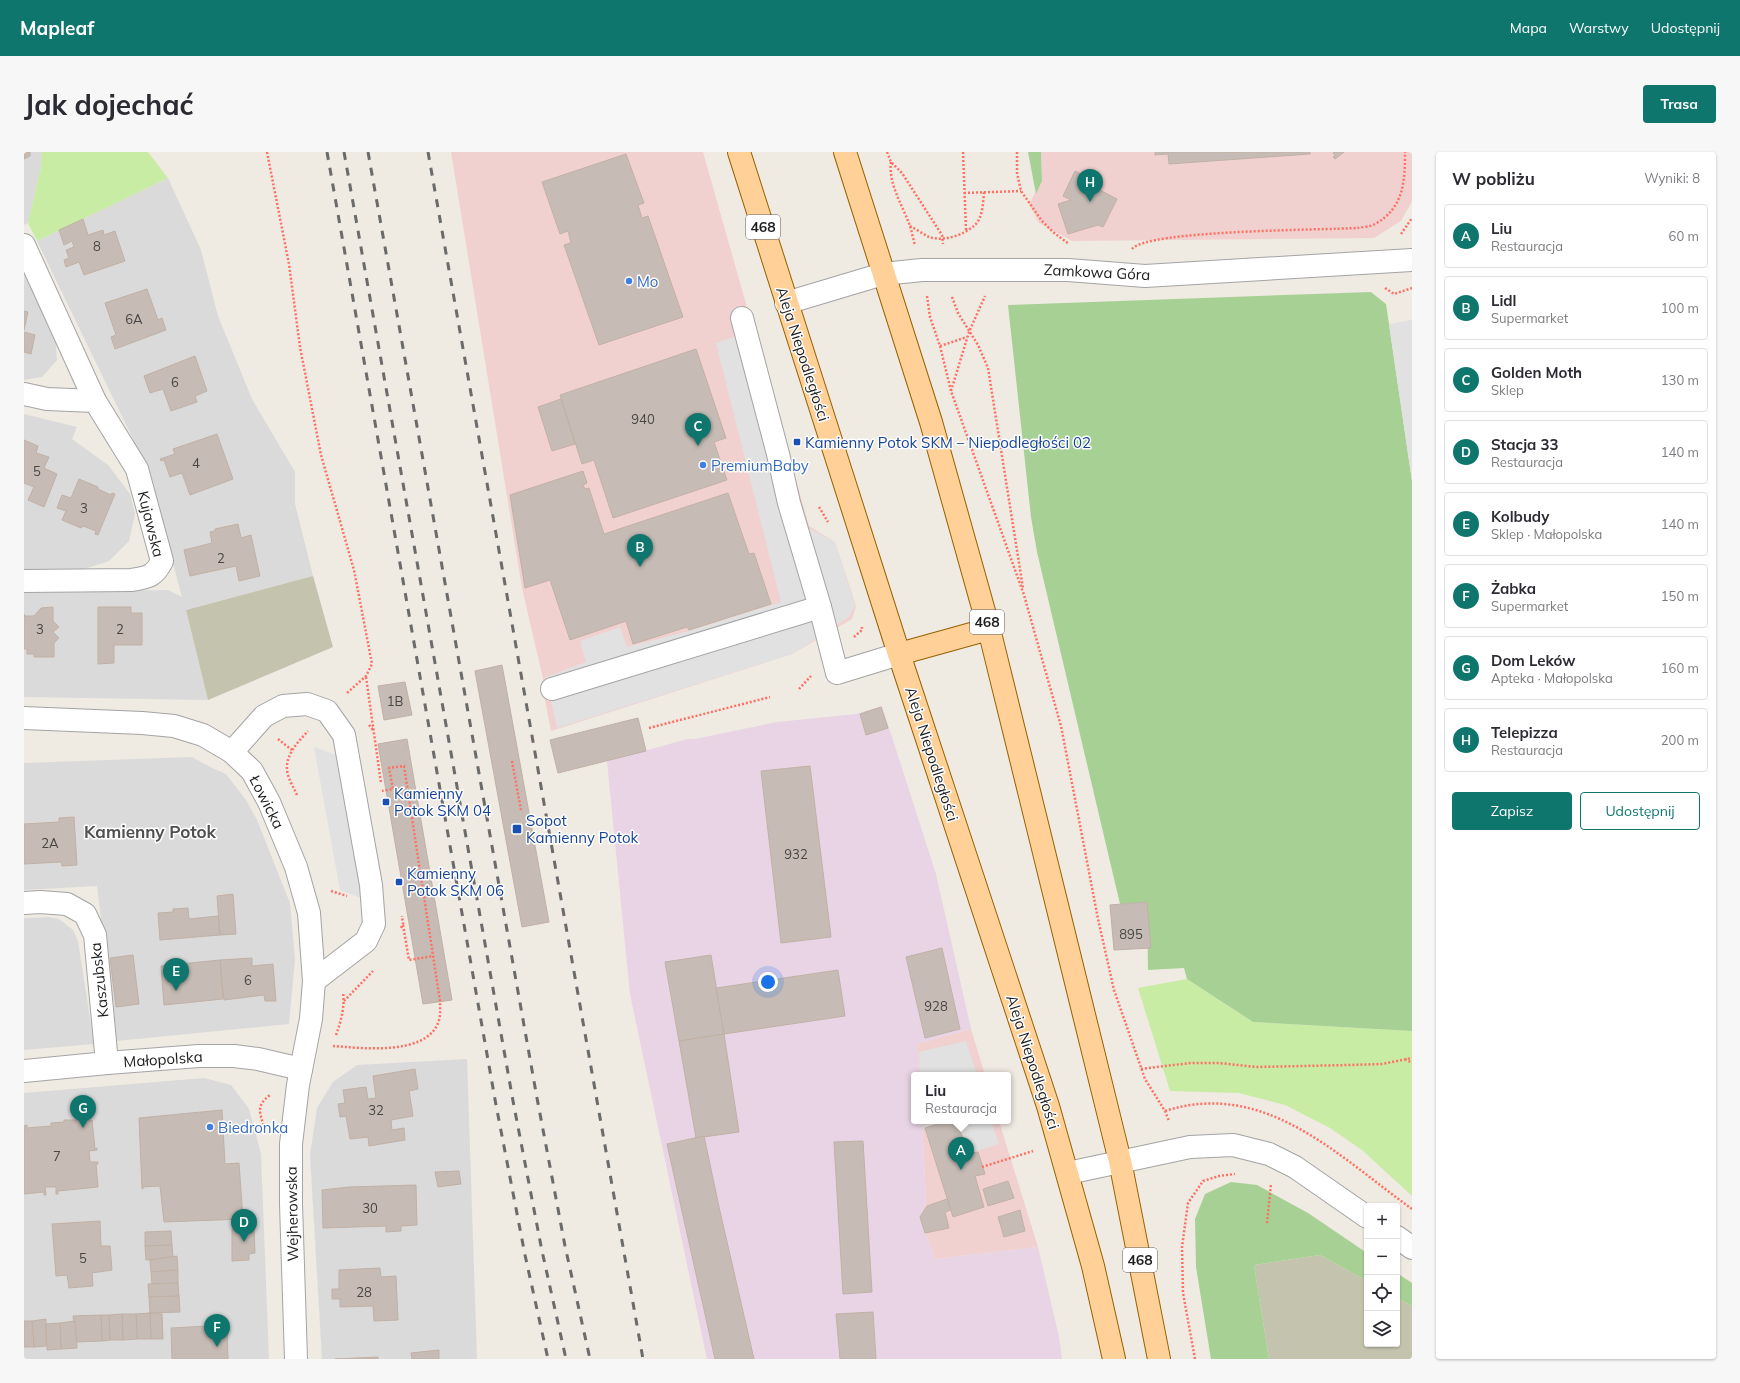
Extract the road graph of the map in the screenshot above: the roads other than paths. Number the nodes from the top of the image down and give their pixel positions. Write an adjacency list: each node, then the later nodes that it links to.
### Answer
1 (739, 152): 6 (main road, Aleja Niepodległości / 468)
2 (845, 152): 5 (main road, 468)
3 (24, 245): 9 (street, Kujawska)
4 (1412, 260): 5 (street, Zamkowa Góra)
5 (883, 274): 6 (street, Zamkowa Góra); 12 (main road, 468)
6 (786, 303): 13 (main road, Aleja Niepodległości / 468)
7 (742, 318): 11 (street)
8 (24, 394): 9 (street)
9 (95, 401): 10 (street, Kujawska)
10 (24, 581)
11 (820, 606): 13 (street); 14 (street)
12 (989, 629): 13 (main road); 22 (main road, 468)
13 (899, 654): 23 (main road, Aleja Niepodległości / 468)
14 (552, 689)
15 (24, 718): 16 (street, Łowicka)
16 (232, 752): 18 (street, Łowicka); 18 (street)
17 (24, 903): 19 (street, Kaszubska)
18 (314, 981): 20 (street, Łowicka)
19 (107, 1063): 20 (street, Małopolska); 21 (street, Małopolska)
20 (301, 1069): 27 (street, Wejherowska)
21 (24, 1070)
22 (1120, 1161): 23 (street); 24 (street); 29 (main road, 468)
23 (1068, 1173): 28 (main road, Aleja Niepodległości / 468)
24 (1364, 1215)
25 (1398, 1239): 26 (street)
26 (1412, 1248)
27 (296, 1359)
28 (1114, 1359)
29 (1159, 1359)

